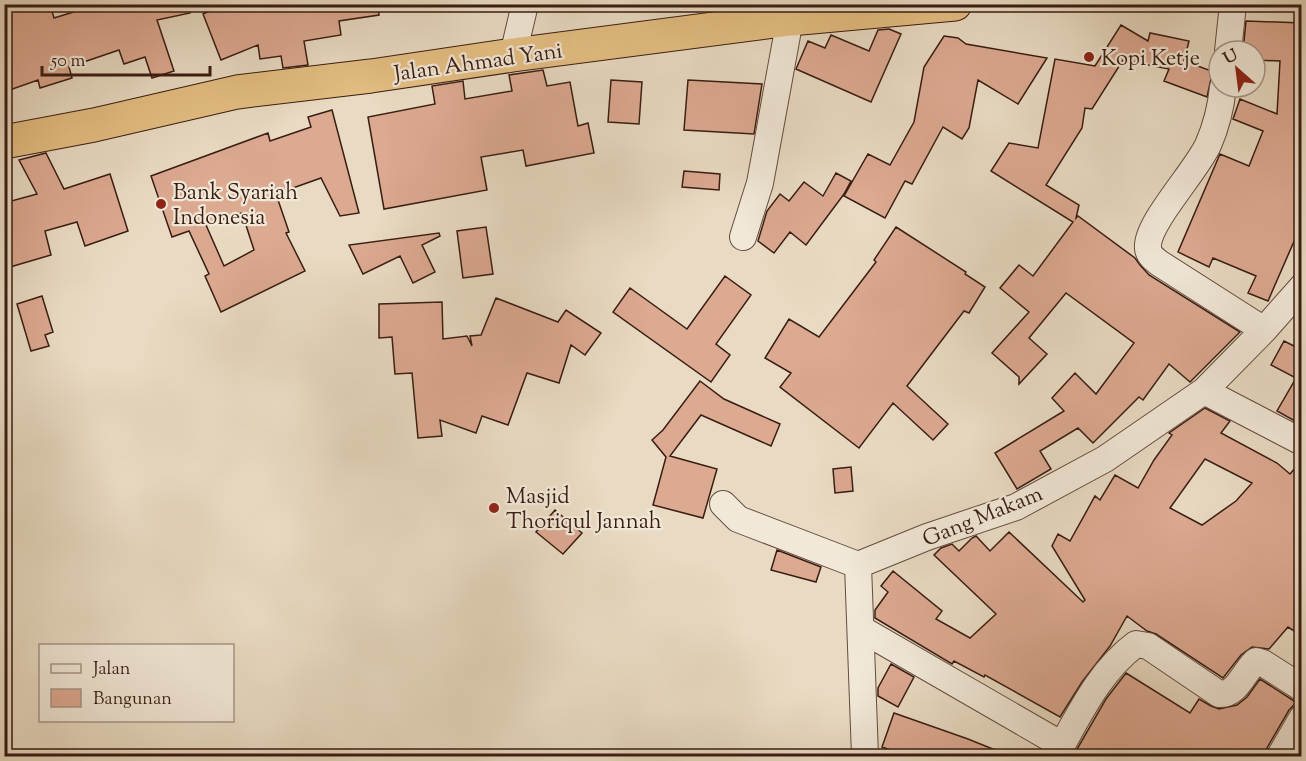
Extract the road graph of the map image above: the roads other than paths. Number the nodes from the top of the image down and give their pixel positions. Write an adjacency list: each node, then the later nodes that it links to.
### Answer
1 (525, 4): 7 (street)
2 (955, 4): 4 (highway, Jalan Ahmad Yani)
3 (1233, 4): 6 (street)
4 (844, 10): 5 (highway, Jalan Ahmad Yani)
5 (790, 19): 7 (highway, Jalan Ahmad Yani); 10 (street)
6 (1229, 39)
7 (513, 55): 9 (highway, Jalan Ahmad Yani)
8 (1222, 99): 12 (street)
9 (4, 142)
10 (743, 237)
11 (1302, 287): 12 (street, Gang Makam)
12 (1264, 330): 13 (street, Gang Makam)
13 (1204, 391): 14 (street); 16 (street, Gang Makam)
14 (1302, 442)
15 (723, 504): 16 (street)
16 (858, 565): 17 (street)
17 (861, 629): 20 (street); 21 (street)
18 (1302, 688): 20 (street)
19 (1302, 718): 22 (street)
20 (1059, 751)
21 (865, 756)
22 (1280, 756)

